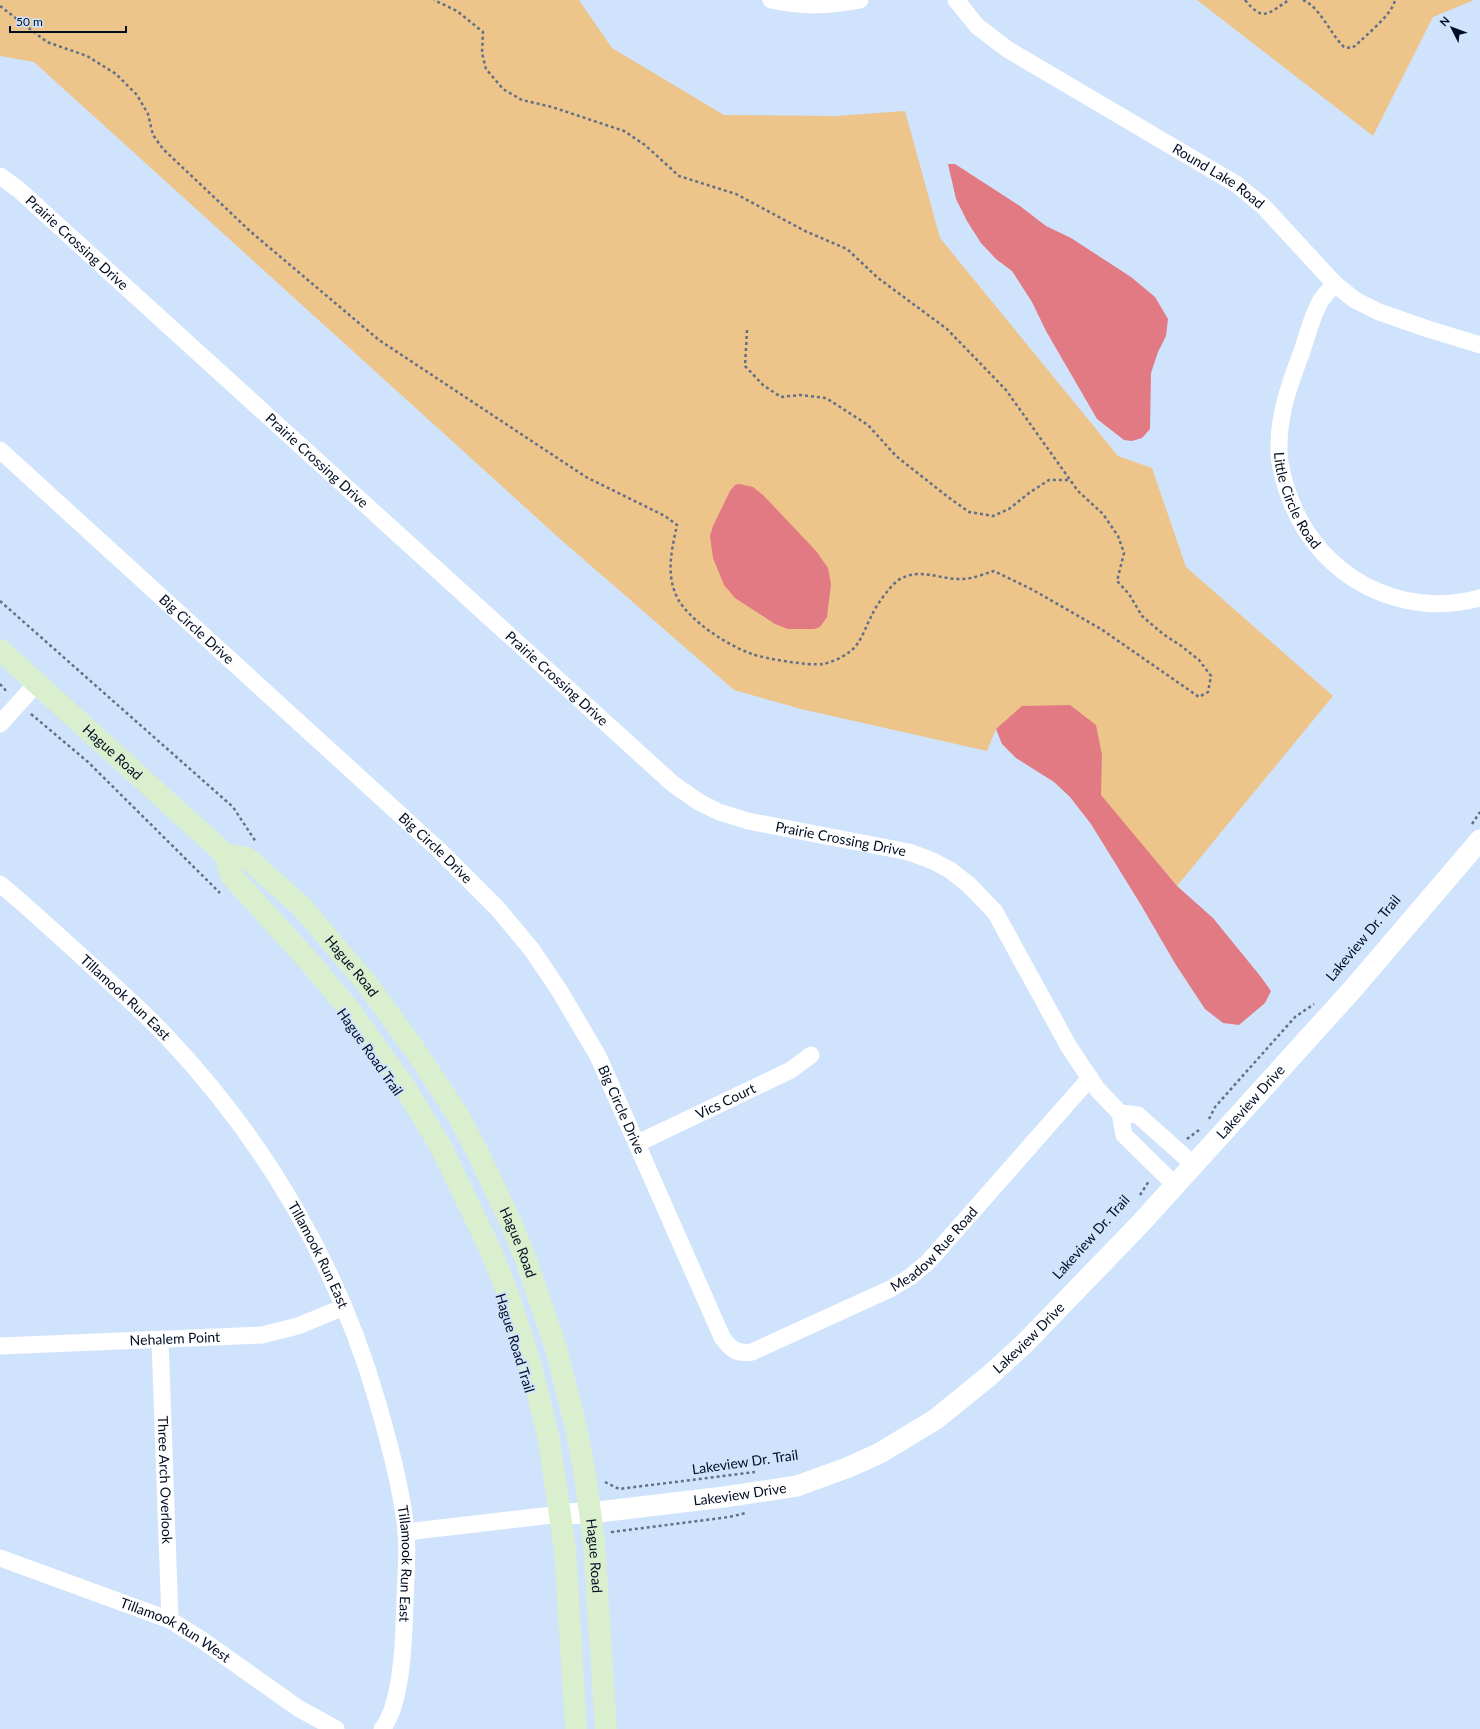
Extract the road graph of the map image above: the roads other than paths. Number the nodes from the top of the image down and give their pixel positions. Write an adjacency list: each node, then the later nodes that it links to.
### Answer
1 (771, 0): 2 (street)
2 (860, 0)
3 (956, 0): 5 (street, Round Lake Road)
4 (0, 176): 16 (street, Prairie Crossing Drive)
5 (1335, 284): 6 (street, Round Lake Road); 8 (street, Little Circle Road)
6 (1480, 345)
7 (0, 450): 18 (street, Big Circle Drive)
8 (1480, 598)
9 (0, 650): 10 (main road, Hague Road)
10 (37, 683): 11 (street); 13 (main road, Hague Road)
11 (0, 724)
12 (1475, 834): 19 (street, Lakeview Drive)
13 (225, 854): 25 (main road, Hague Road); 26 (main road, Hague Road)
14 (0, 884): 21 (street, Tillamook Run East)
15 (811, 1055): 18 (street, Vics Court)
16 (1090, 1078): 17 (street, Prairie Crossing Drive); 24 (street, Meadow Rue Road)
17 (1120, 1113): 19 (street); 20 (street)
18 (638, 1144): 24 (street, Big Circle Drive)
19 (1194, 1165): 20 (street, Lakeview Drive)
20 (1175, 1185): 25 (street, Lakeview Drive)
21 (344, 1307): 22 (street, Nehalem Point); 27 (street, Tillamook Run East)
22 (160, 1340): 23 (street, Nehalem Point); 29 (street, Three Arch Overlook)
23 (0, 1346)
24 (733, 1349)
25 (590, 1513): 26 (street, Lakeview Drive); 33 (main road, Hague Road)
26 (560, 1514): 27 (street, Lakeview Drive); 32 (main road, Hague Road)
27 (406, 1532): 31 (street, Tillamook Run East)
28 (0, 1558): 29 (street, Tillamook Run West)
29 (170, 1620): 30 (street, Tillamook Run West)
30 (336, 1729)
31 (382, 1729)
32 (576, 1729)
33 (606, 1729)

